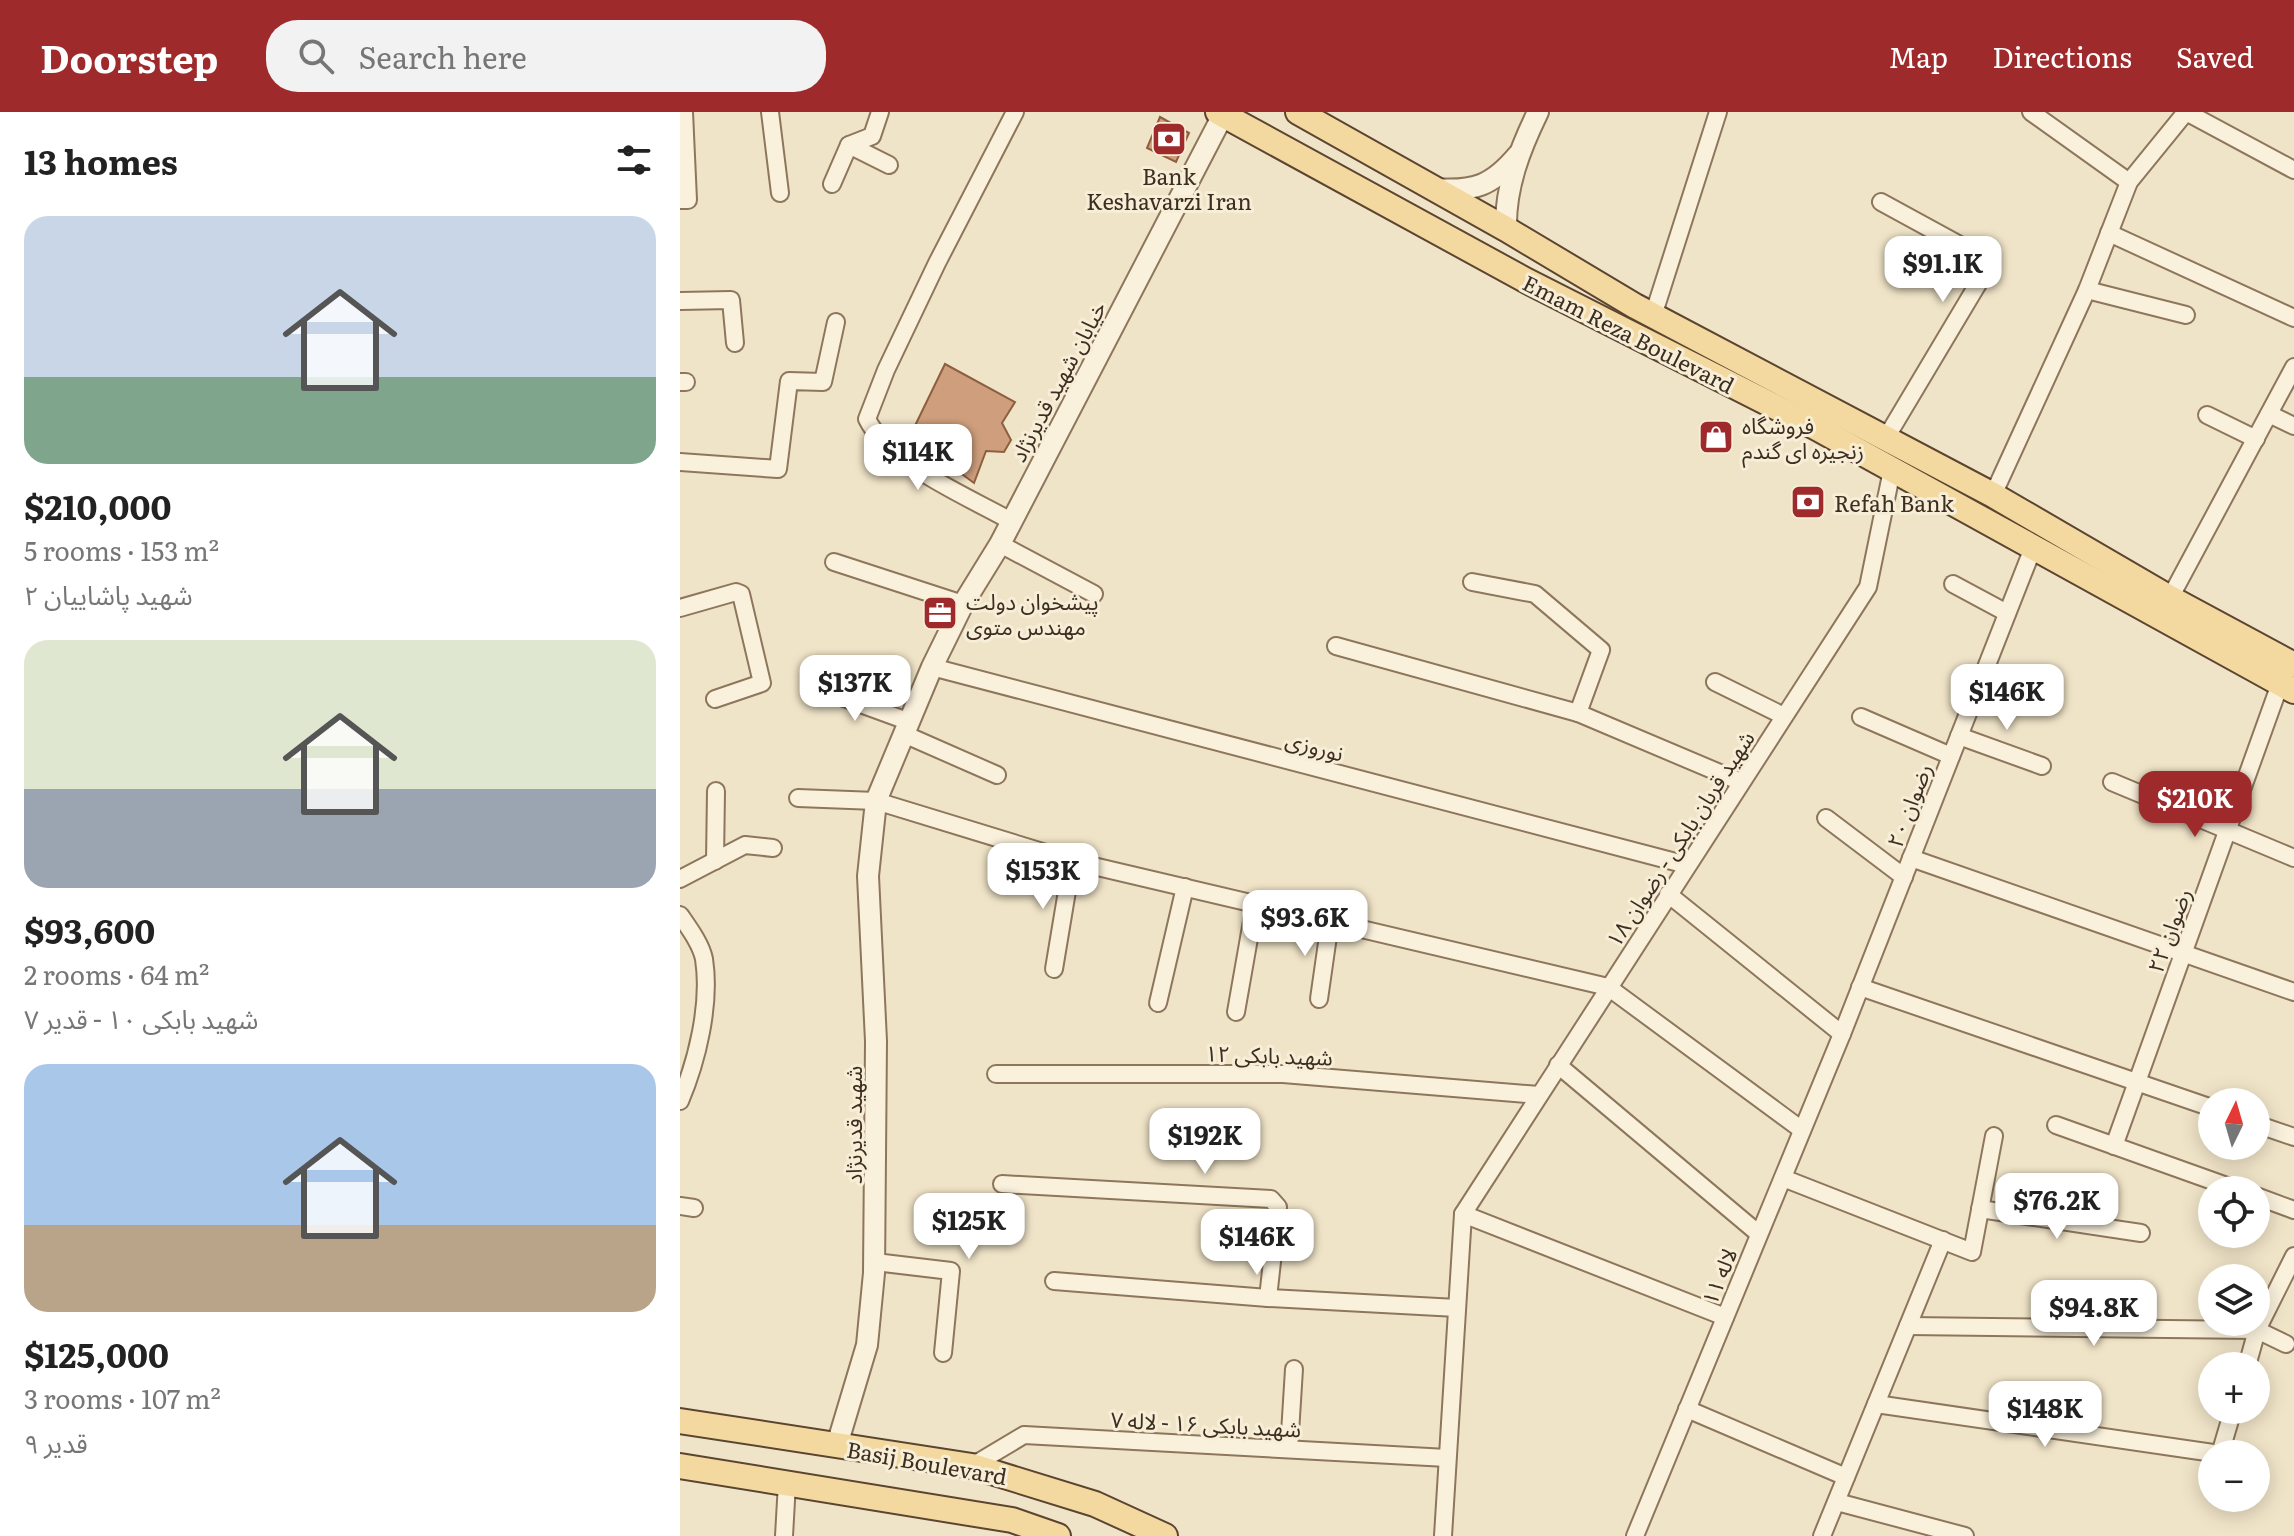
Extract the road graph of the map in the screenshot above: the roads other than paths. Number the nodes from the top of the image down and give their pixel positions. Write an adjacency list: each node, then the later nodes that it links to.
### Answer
1 (684, 112): 21 (street)
2 (770, 112): 20 (street)
3 (880, 112): 11 (street)
4 (1015, 112): 42 (street)
5 (1298, 112): 12 (main road, Emam Reza Boulevard)
6 (1538, 112): 13 (street)
7 (1718, 112): 29 (street)
8 (2031, 112): 16 (street)
9 (2186, 112): 15 (street); 16 (street)
10 (1221, 113): 18 (main road, Emam Reza Boulevard); 42 (street, خيابان شهيد قديرنژاد)
11 (849, 145): 14 (street); 17 (street)
12 (1370, 153): 18 (main road); 19 (main road, Emam Reza Boulevard)
13 (1518, 155): 19 (street); 24 (street)
14 (889, 165)
15 (2294, 170)
16 (2129, 182): 23 (street)
17 (832, 184)
18 (1352, 184): 25 (main road, Emam Reza Boulevard)
19 (1433, 189): 24 (main road, Emam Reza Boulevard)
20 (780, 193)
21 (680, 200)
22 (1881, 202): 37 (street)
23 (2109, 233): 26 (street); 30 (street)
24 (1515, 235): 25 (main road); 29 (main road, Emam Reza Boulevard)
25 (1509, 271): 40 (main road, Emam Reza Boulevard)
26 (2087, 290): 28 (street); 41 (street)
27 (680, 301): 32 (street)
28 (2186, 315)
29 (1653, 316): 37 (main road, Emam Reza Boulevard)
30 (2294, 318)
31 (836, 322): 39 (street)
32 (735, 343)
33 (2294, 367): 34 (street)
34 (2269, 414): 36 (street); 38 (street)
35 (2207, 415): 38 (street)
36 (2294, 426)
37 (1886, 438): 41 (main road, Emam Reza Boulevard)
38 (2256, 439): 49 (street)
39 (680, 462)
40 (1892, 470): 44 (main road, Emam Reza Boulevard); 60 (street, شهید قربان بابکی - رضوان ۱۸)
41 (1993, 495): 49 (main road, Emam Reza Boulevard)
42 (1011, 521): 43 (street, خيابان شهيد قديرنژاد)
43 (1000, 544): 48 (street); 50 (street, خيابان شهيد قديرنژاد)
44 (2033, 548): 52 (street, رضوان ۲۰); 55 (main road, Emam Reza Boulevard)
45 (834, 562): 50 (street)
46 (1472, 582): 59 (street)
47 (1953, 584): 52 (street)
48 (1094, 594)
49 (2170, 598): 55 (main road, Emam Reza Boulevard)
50 (963, 604): 54 (street, خيابان شهيد قديرنژاد)
51 (680, 608): 58 (street)
52 (2007, 613): 63 (street, رضوان ۲۰)
53 (1336, 646): 59 (street)
54 (932, 667): 62 (street, خيابان شهيد قديرنژاد); 79 (street, نوروزی)
55 (2289, 680): 73 (street, رضوان ۲۲)
56 (1715, 682): 60 (street)
57 (814, 687): 62 (street)
58 (715, 699)
59 (1578, 713): 67 (street)
60 (1784, 716): 67 (street, شهید قربان بابکی - رضوان ۱۸)
61 (1861, 717): 64 (street)
62 (908, 728): 66 (street); 71 (street, خيابان شهيد قديرنژاد)
63 (1959, 736): 64 (street, رضوان ۲۰); 65 (street)
64 (1951, 756): 75 (street, رضوان ۲۰)
65 (2042, 766)
66 (997, 775)
67 (1741, 782): 79 (street, شهید قربان بابکی - رضوان ۱۸)
68 (2112, 782): 73 (street)
69 (716, 791): 77 (street)
70 (798, 798): 71 (street)
71 (876, 801): 78 (street); 119 (street, شهید قدیرنژاد)
72 (1826, 818): 80 (street)
73 (2227, 830): 76 (street); 87 (street, رضوان ۲۲)
74 (773, 848): 77 (street)
75 (1911, 858): 80 (street, رضوان ۲۰); 87 (street)
76 (2294, 858)
77 (715, 861): 81 (street)
78 (1072, 861): 82 (street); 88 (street)
79 (1687, 865): 83 (street, شهید قربان بابکی - رضوان ۱۸)
80 (1904, 877): 90 (street, رضوان ۲۰)
81 (680, 879)
82 (1185, 887): 84 (street); 93 (street)
83 (1668, 894): 89 (street, شهید قربان بابکی - رضوان ۱۸); 95 (street)
84 (1255, 904): 86 (street); 94 (street)
85 (680, 915): 100 (street)
86 (1330, 922): 89 (street); 92 (street)
87 (2183, 953): 91 (street); 98 (street, رضوان ۲۲)
88 (1054, 969)
89 (1608, 987): 96 (street, شهید قربان بابکی - رضوان ۱۸); 104 (street)
90 (1860, 987): 95 (street, رضوان ۲۰); 98 (street)
91 (2294, 992)
92 (1319, 999)
93 (1158, 1003)
94 (1236, 1012)
95 (1842, 1034): 104 (street, لاله ۱۱)
96 (1558, 1065): 99 (street, شهید قربان بابکی - رضوان ۱۸); 116 (street)
97 (996, 1074): 99 (street, شهید بابکی ۱۲)
98 (2137, 1083): 101 (street); 107 (street, رضوان ۲۲)
99 (1539, 1095): 114 (street, شهید قربان بابکی - رضوان ۱۸)
100 (680, 1101)
101 (2198, 1103)
102 (2056, 1125): 107 (street)
103 (2270, 1129): 106 (street)
104 (1802, 1130): 109 (street, لاله ۱۱)
105 (1994, 1136): 112 (street)
106 (2294, 1137)
107 (2114, 1146): 108 (street)
108 (2199, 1176)
109 (1783, 1178): 116 (street, لاله ۱۱); 117 (street)
110 (1002, 1184): 121 (street)
111 (2270, 1201): 113 (street)
112 (1980, 1209): 115 (street); 117 (street)
113 (2294, 1210)
114 (1463, 1214): 123 (street); 124 (street)
115 (2141, 1233)
116 (1759, 1234): 124 (street, لاله ۱۱)
117 (1943, 1240): 125 (street)
118 (2294, 1256): 122 (street)
119 (875, 1262): 129 (street); 134 (street, شهید قدیرنژاد)
120 (1054, 1281): 121 (street)
121 (1268, 1298): 123 (street)
122 (2270, 1304)
123 (1457, 1308): 137 (street)
124 (1725, 1317): 132 (street, لاله ۱۱)
125 (1908, 1326): 126 (street); 131 (street)
126 (2198, 1329)
127 (2269, 1336): 128 (street)
128 (2286, 1344)
129 (943, 1353)
130 (1294, 1369): 135 (street)
131 (1876, 1404): 136 (street); 140 (street)
132 (1687, 1409): 140 (street); 144 (street, لاله ۱۱)
133 (680, 1421): 134 (main road, Basij Boulevard)
134 (837, 1445): 139 (main road, Basij Boulevard)
135 (1289, 1449): 137 (street, شهید بابکی ۱۶ - لاله ۷); 139 (street, شهید بابکی ۱۶ - لاله ۷)
136 (2198, 1451)
137 (1447, 1458): 147 (street)
138 (680, 1466): 141 (main road, Basij Boulevard)
139 (972, 1466): 146 (main road, Basij Boulevard)
140 (1846, 1477): 142 (street)
141 (787, 1483): 143 (main road, Basij Boulevard); 145 (street)
142 (1837, 1502): 148 (street); 149 (street)
143 (1049, 1534)
144 (1641, 1534)
145 (784, 1536)
146 (1165, 1536)
147 (1443, 1536)
148 (1822, 1536)
149 (1965, 1536)

